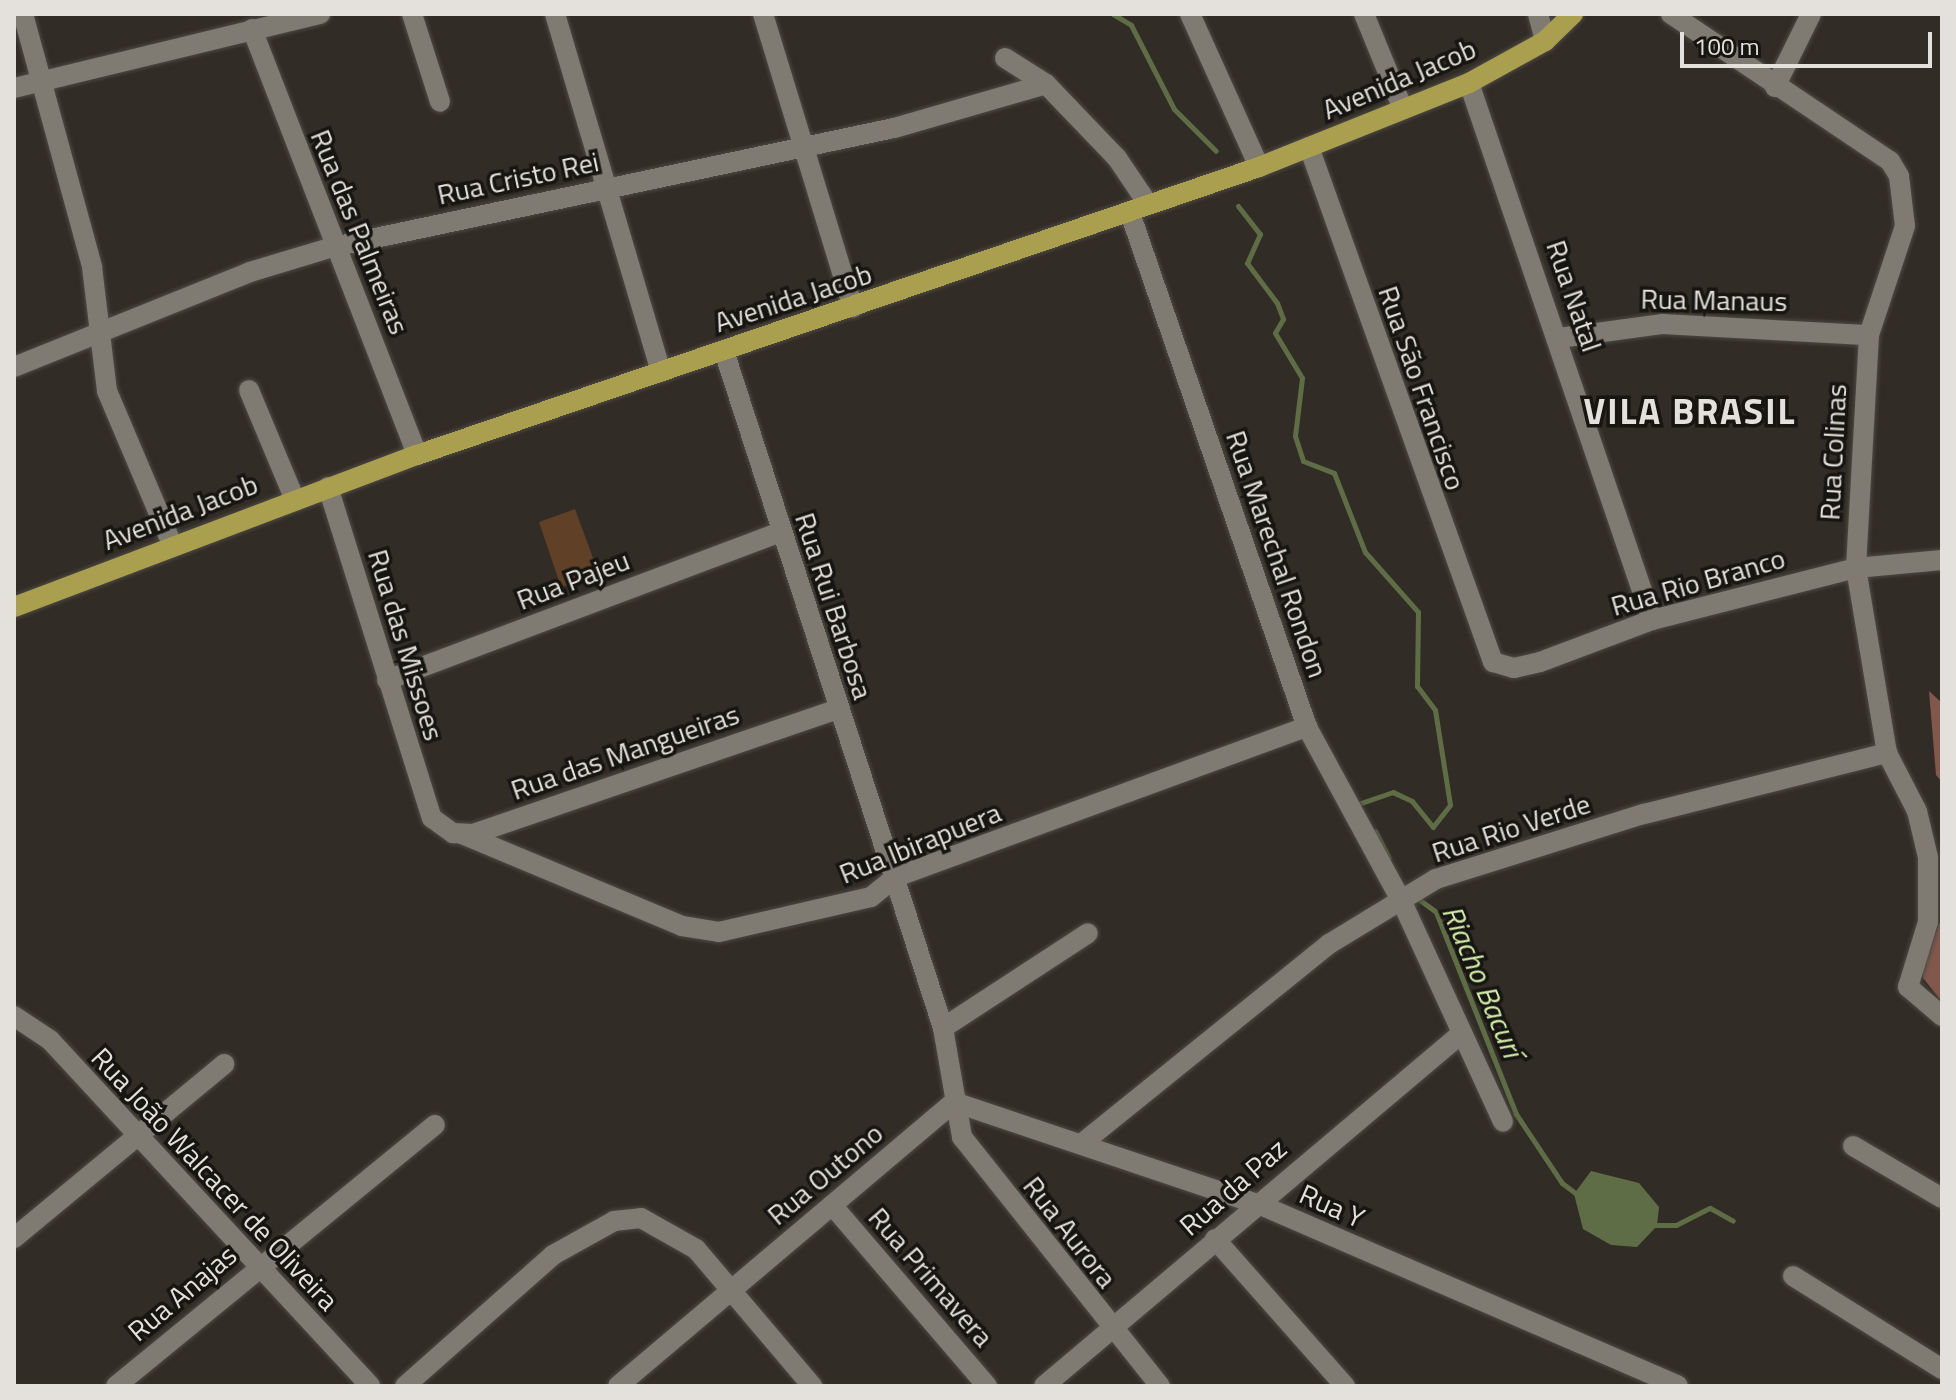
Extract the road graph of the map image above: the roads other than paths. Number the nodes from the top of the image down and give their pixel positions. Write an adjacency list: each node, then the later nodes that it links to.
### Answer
1 (23, 14): 15 (street)
2 (320, 14): 12 (street)
3 (412, 14): 20 (street)
4 (555, 14): 25 (street)
5 (763, 14): 22 (street)
6 (1190, 14): 24 (street)
7 (1364, 14): 21 (street)
8 (1538, 14): 13 (street)
9 (1573, 14): 13 (main road, Avenida Jacob)
10 (1671, 14): 18 (street)
11 (1811, 14): 18 (street)
12 (252, 29): 15 (street); 27 (street, Rua das Palmeiras)
13 (1545, 41): 16 (main road, Avenida Jacob)
14 (1005, 58): 17 (street, Rua Marechal Rondon)
15 (44, 82): 19 (street); 29 (street)
16 (1469, 83): 21 (main road, Avenida Jacob); 31 (street, Rua Natal)
17 (1046, 84): 22 (street, Rua Cristo Rei); 26 (street, Rua Marechal Rondon)
18 (1775, 87): 30 (street, Rua Colinas)
19 (14, 88)
20 (440, 102)
21 (1403, 109): 23 (main road, Avenida Jacob)
22 (800, 147): 25 (street, Rua Cristo Rei); 28 (street)
23 (1309, 147): 24 (main road, Avenida Jacob); 45 (street, Rua São Francisco)
24 (1259, 167): 26 (main road, Avenida Jacob)
25 (606, 188): 27 (street, Rua Cristo Rei); 34 (street)
26 (1139, 208): 28 (main road, Avenida Jacob); 48 (street, Rua Marechal Rondon)
27 (333, 247): 29 (street, Rua Cristo Rei); 36 (street, Rua das Palmeiras)
28 (853, 308): 32 (main road, Avenida Jacob)
29 (105, 331): 33 (street, Rua Cristo Rei); 40 (street)
30 (1869, 335): 31 (street, Rua Manaus); 42 (street, Rua Colinas)
31 (1559, 338): 44 (street, Rua Natal)
32 (724, 351): 34 (main road, Avenida Jacob); 39 (street, Rua Rui Barbosa)
33 (14, 367)
34 (661, 372): 36 (main road, Avenida Jacob)
35 (249, 390): 38 (street)
36 (417, 455): 37 (main road, Avenida Jacob)
37 (328, 487): 38 (main road, Avenida Jacob); 46 (street, Rua das Missoes)
38 (295, 500): 40 (main road, Avenida Jacob)
39 (780, 532): 46 (street, Rua Pajeu); 47 (street, Rua Rui Barbosa)
40 (172, 544): 43 (main road, Avenida Jacob)
41 (1942, 560): 42 (street, Rua Rio Branco)
42 (1856, 568): 44 (street, Rua Rio Branco); 49 (street, Rua Colinas)
43 (14, 607)
44 (1652, 620): 45 (street, Rua Rio Branco)
45 (1483, 647)
46 (387, 680): 50 (street, Rua das Missoes)
47 (839, 709): 50 (street, Rua das Mangueiras); 51 (street, Rua Rui Barbosa)
48 (1307, 727): 51 (street, Rua Ibirapuera); 52 (street, Rua Marechal Rondon)
49 (1887, 753): 52 (street, Rua Rio Verde); 55 (street, Rua Colinas)
50 (462, 834): 51 (street, Rua Ibirapuera)
51 (896, 877): 56 (street, Rua Rui Barbosa)
52 (1401, 900): 57 (street, Rua Marechal Rondon); 63 (street, Rua Rio Verde)
53 (1088, 933): 56 (street)
54 (14, 1016): 62 (street, Rua João Walcacer de Oliveira)
55 (1942, 1016)
56 (943, 1028): 59 (street, Rua Aurora)
57 (1462, 1033): 60 (street, Rua Marechal Rondon); 67 (street, Rua da Paz)
58 (224, 1064): 62 (street)
59 (954, 1102): 63 (street, Rua Y); 66 (street, Rua Outono); 73 (street, Rua Aurora)
60 (1503, 1122)
61 (435, 1125): 70 (street, Rua Anajas)
62 (135, 1134): 68 (street); 70 (street, Rua João Walcacer de Oliveira)
63 (1085, 1141): 67 (street, Rua Y)
64 (1853, 1146): 65 (street)
65 (1942, 1198)
66 (832, 1205): 72 (street, Rua Outono); 80 (street, Rua Primavera)
67 (1263, 1206): 69 (street, Rua da Paz); 84 (street, Rua Y)
68 (14, 1238)
69 (1215, 1239): 73 (street, Rua da Paz); 83 (street)
70 (256, 1268): 75 (street, Rua Anajas); 76 (street, Rua João Walcacer de Oliveira)
71 (1793, 1276): 74 (street)
72 (731, 1288): 77 (street); 78 (street, Rua Outono); 79 (street)
73 (1110, 1328): 81 (street, Rua da Paz); 82 (street, Rua Aurora)
74 (1942, 1369)
75 (116, 1386)
76 (370, 1386)
77 (405, 1386)
78 (618, 1386)
79 (812, 1386)
80 (987, 1386)
81 (1044, 1386)
82 (1160, 1386)
83 (1345, 1386)
84 (1678, 1386)

